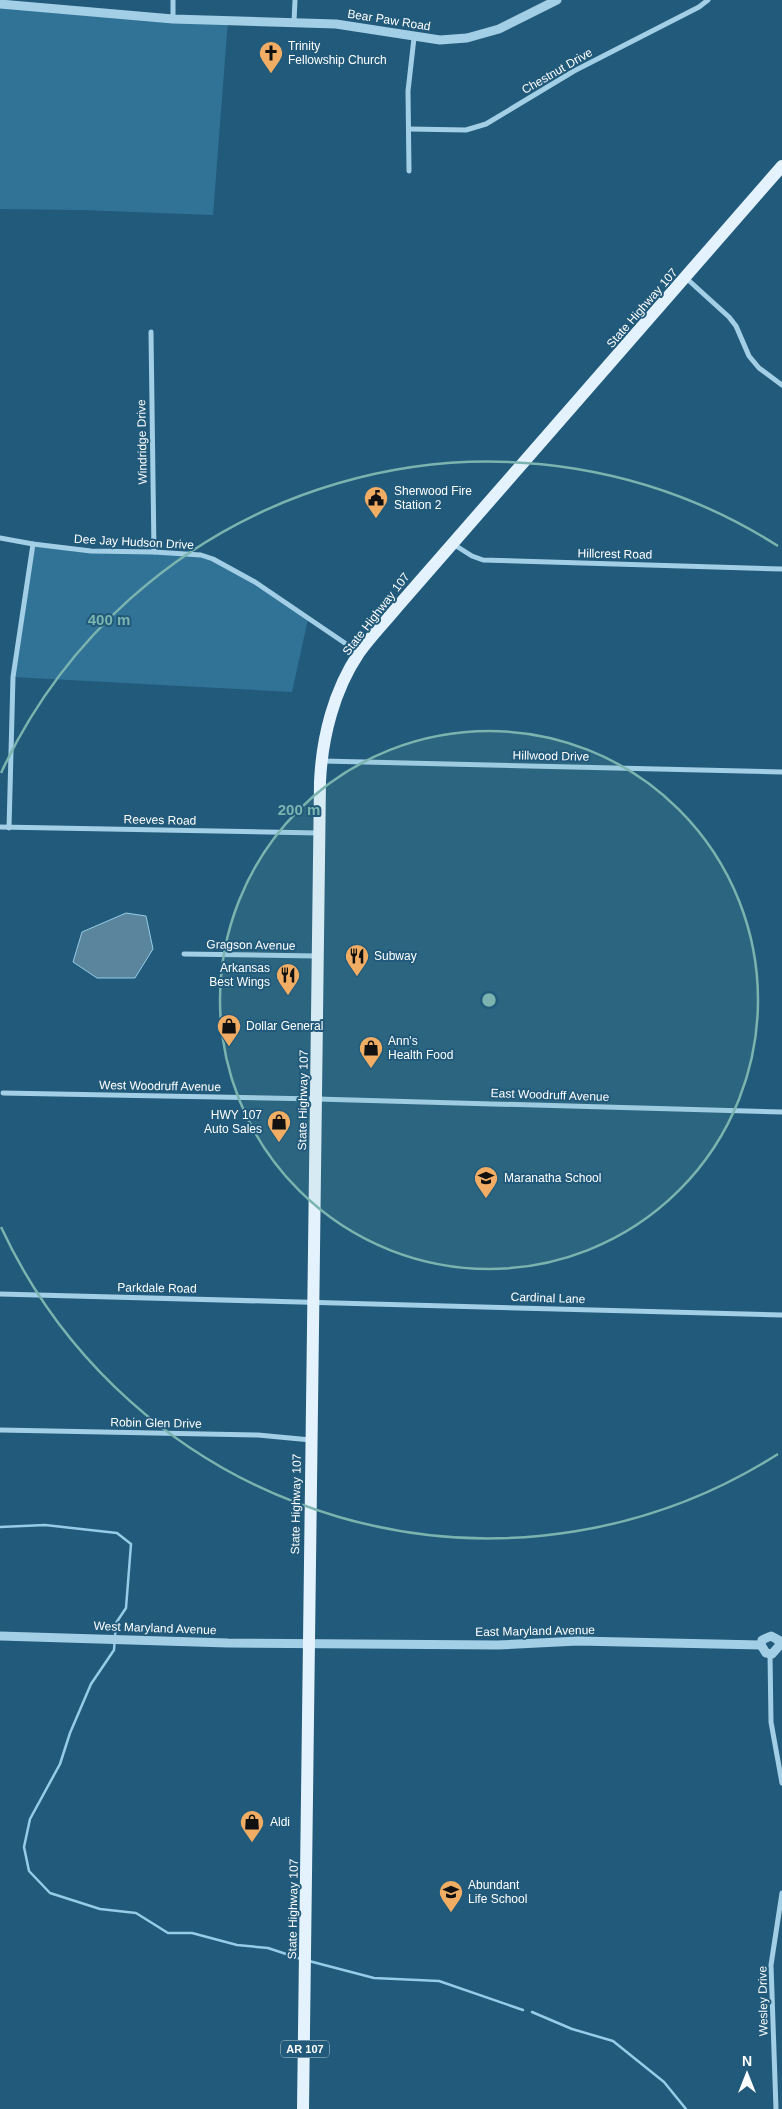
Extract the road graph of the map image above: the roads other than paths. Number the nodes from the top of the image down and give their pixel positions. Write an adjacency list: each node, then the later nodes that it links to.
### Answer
1 (173, 0): 6 (street)
2 (295, 0): 7 (street)
3 (557, 0): 8 (street, Bear Paw Road)
4 (708, 0): 9 (street, Chestnut Drive)
5 (0, 4): 6 (street, Bear Paw Road)
6 (173, 19): 7 (street, Bear Paw Road)
7 (294, 22): 8 (street, Bear Paw Road)
8 (414, 38): 9 (street)
9 (409, 129): 11 (street)
10 (782, 166): 12 (main road, State Highway 107 / AR 107)
11 (409, 170)
12 (686, 278): 14 (street); 17 (main road, State Highway 107 / AR 107)
13 (151, 332): 18 (street, Windridge Drive)
14 (782, 385)
15 (0, 538): 16 (street, Dee Jay Hudson Drive)
16 (33, 544): 18 (street, Dee Jay Hudson Drive); 24 (street)
17 (453, 544): 19 (street, Hillcrest Road); 20 (main road, State Highway 107 / AR 107)
18 (154, 552): 20 (street, Dee Jay Hudson Drive)
19 (782, 569)
20 (359, 654): 21 (main road, State Highway 107 / AR 107)
21 (320, 761): 22 (street, Hillwood Drive); 25 (main road, State Highway 107 / AR 107)
22 (782, 772)
23 (0, 827): 24 (street, Reeves Road)
24 (9, 828): 25 (street, Reeves Road)
25 (319, 833): 27 (main road, State Highway 107 / AR 107)
26 (184, 954): 27 (street, Gragson Avenue)
27 (318, 956): 29 (main road, State Highway 107 / AR 107)
28 (3, 1093): 29 (street, West Woodruff Avenue)
29 (317, 1099): 30 (street, East Woodruff Avenue); 32 (main road, State Highway 107 / AR 107)
30 (782, 1112)
31 (0, 1294): 32 (street, Parkdale Road)
32 (314, 1302): 33 (street, Cardinal Lane); 35 (main road, State Highway 107 / AR 107)
33 (782, 1314)
34 (0, 1430): 35 (street, Robin Glen Drive)
35 (311, 1440): 37 (main road, State Highway 107 / AR 107)
36 (0, 1636): 37 (street, West Maryland Avenue)
37 (309, 1643): 38 (street, East Maryland Avenue); 42 (main road, State Highway 107 / AR 107)
38 (761, 1646): 39 (street); 39 (street, East Maryland Avenue)
39 (778, 1647): 40 (street)
40 (782, 1783)
41 (782, 1893): 43 (street, Wesley Drive)
42 (303, 2109)
43 (776, 2109)

